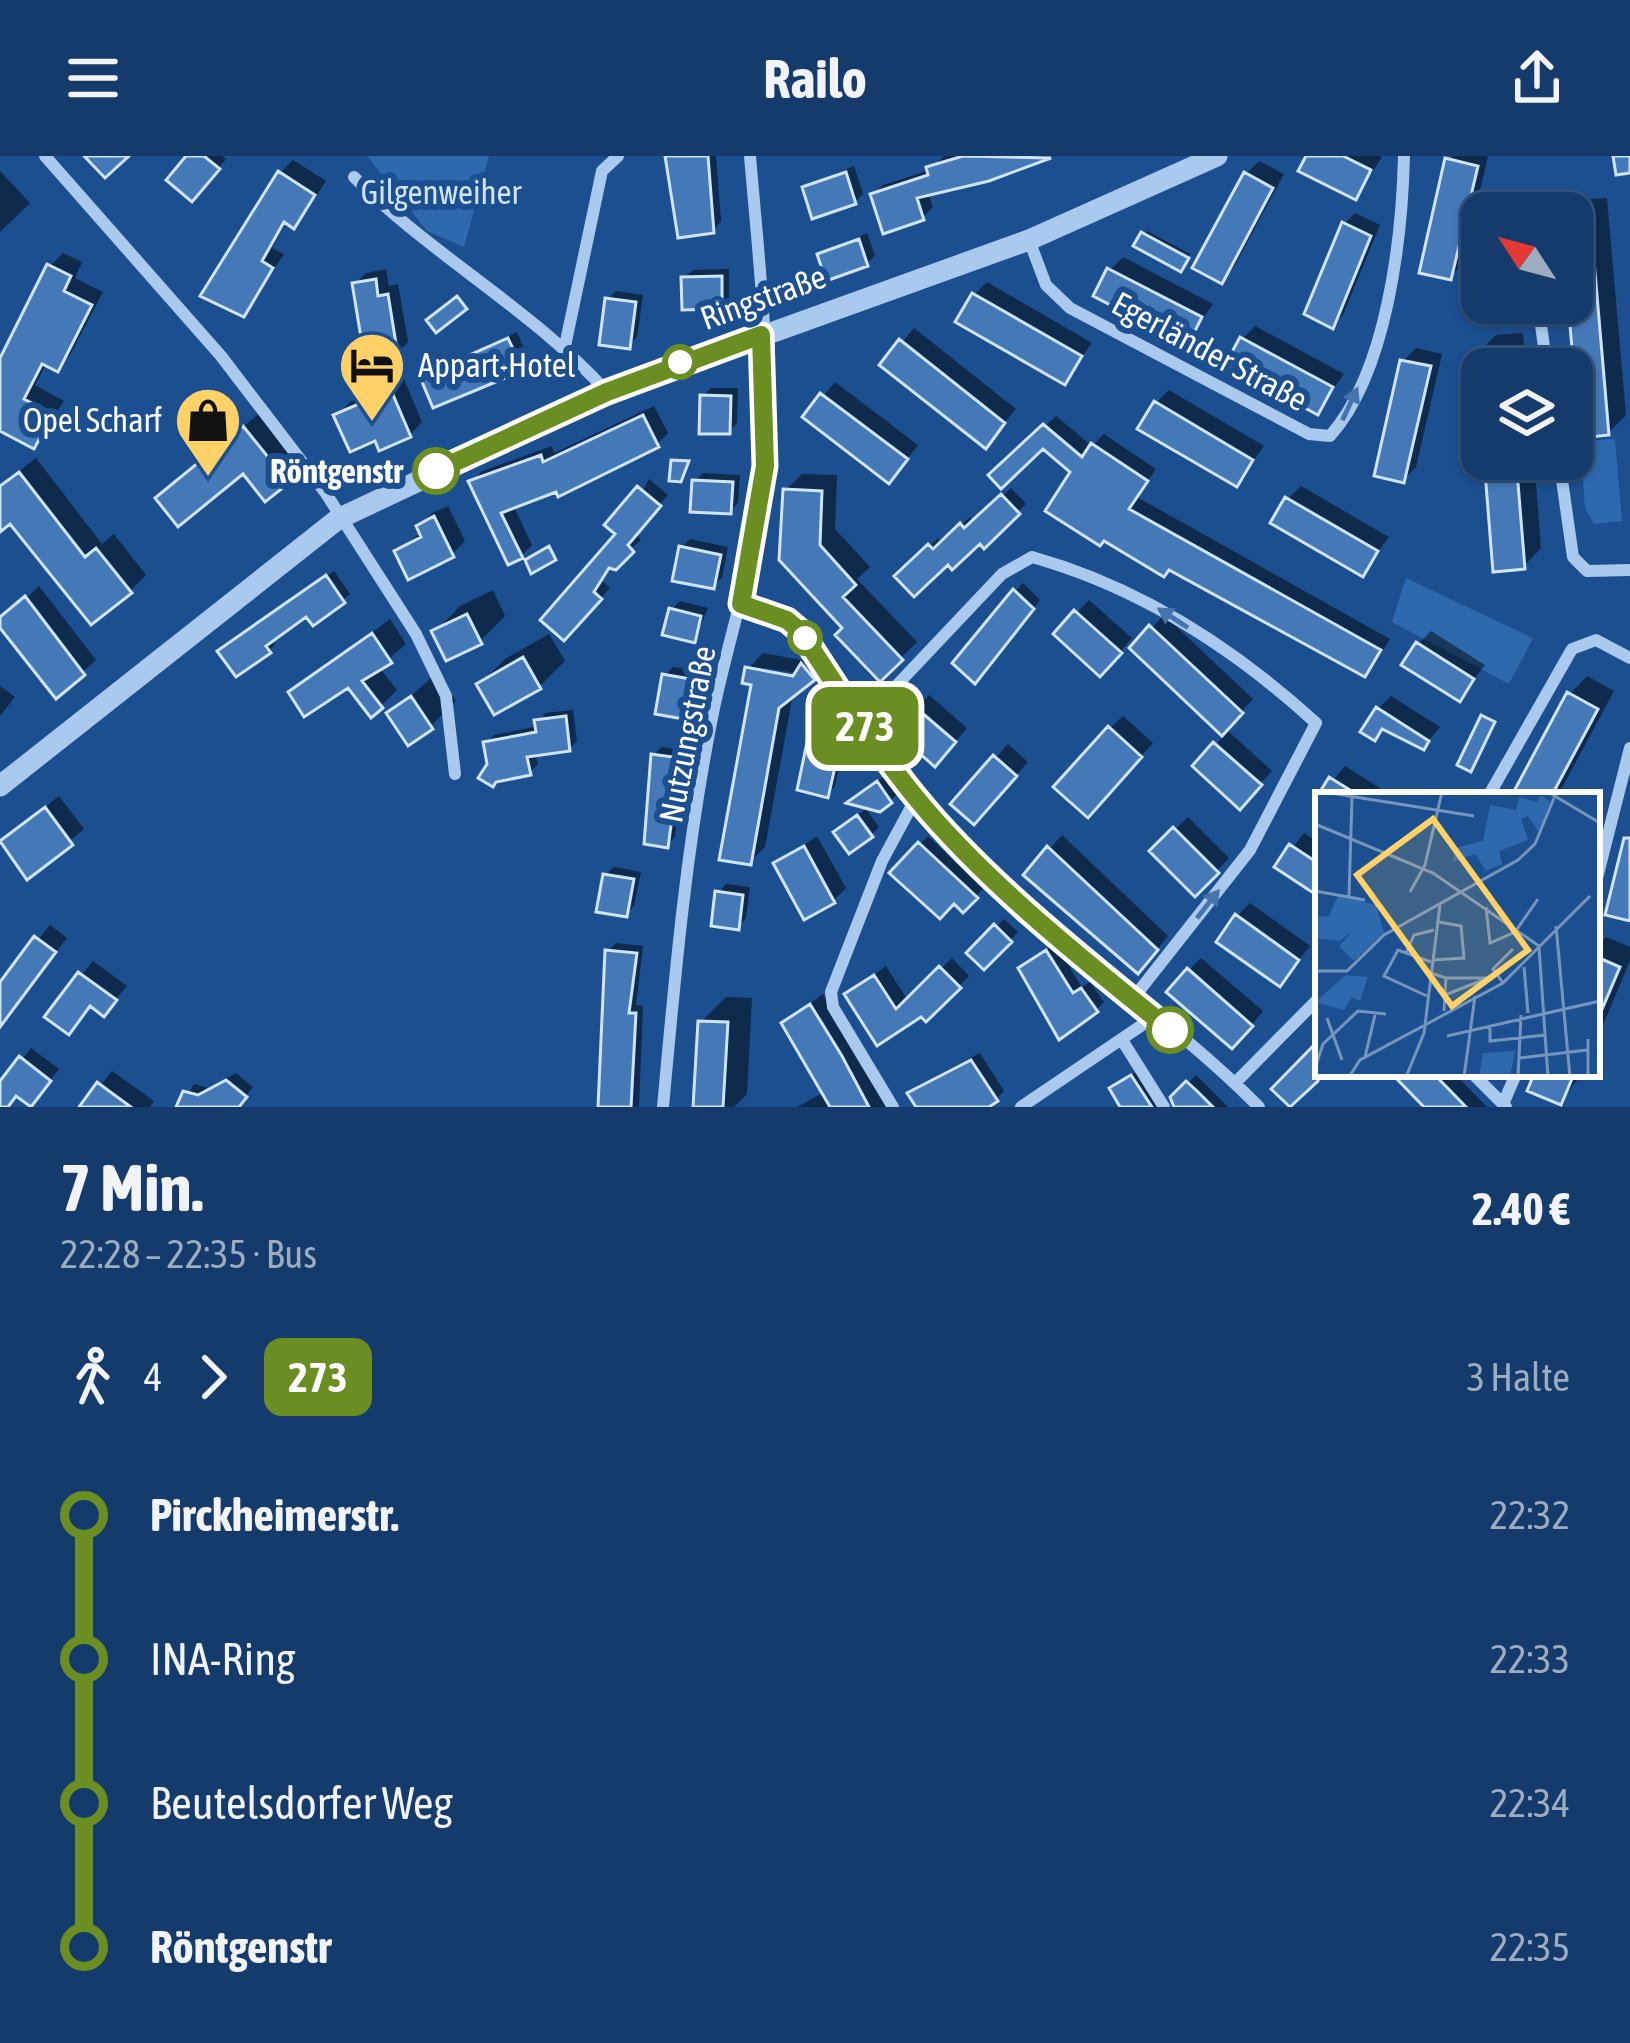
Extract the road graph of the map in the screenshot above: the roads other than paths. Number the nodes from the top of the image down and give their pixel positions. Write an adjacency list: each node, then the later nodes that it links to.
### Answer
1 (45, 156): 12 (street)
2 (618, 156): 9 (street)
3 (750, 156): 8 (street, Nutzungstraße)
4 (1217, 156): 7 (street, Ringstraße)
5 (1405, 156): 7 (street, Egerländer Straße, one-way to 5)
6 (354, 177): 9 (street)
7 (1029, 240): 8 (street, Ringstraße)
8 (761, 335): 10 (street, Ringstraße); 14 (street, Nutzungstraße)
9 (565, 346): 10 (street)
10 (607, 392): 12 (street, Ringstraße)
11 (1562, 480): 13 (street)
12 (338, 519): 18 (street); 19 (street, Ringstraße)
13 (1630, 570)
14 (741, 604): 16 (street); 31 (street, Nutzungstraße)
15 (1630, 658): 20 (street)
16 (862, 722): 21 (street); 23 (street, one-way to 16)
17 (1630, 748): 22 (street)
18 (454, 774)
19 (0, 786)
20 (1491, 792)
21 (916, 798): 23 (street); 32 (street)
22 (1600, 866)
23 (1136, 997): 25 (street)
24 (1315, 1002): 29 (street)
25 (1154, 1017): 26 (street); 29 (street)
26 (1122, 1040): 33 (street); 34 (street)
27 (1476, 1077): 30 (street)
28 (1515, 1077): 30 (street)
29 (1235, 1083): 35 (street)
30 (1505, 1106)
31 (663, 1107)
32 (893, 1107)
33 (1021, 1107)
34 (1164, 1107)
35 (1258, 1107)

